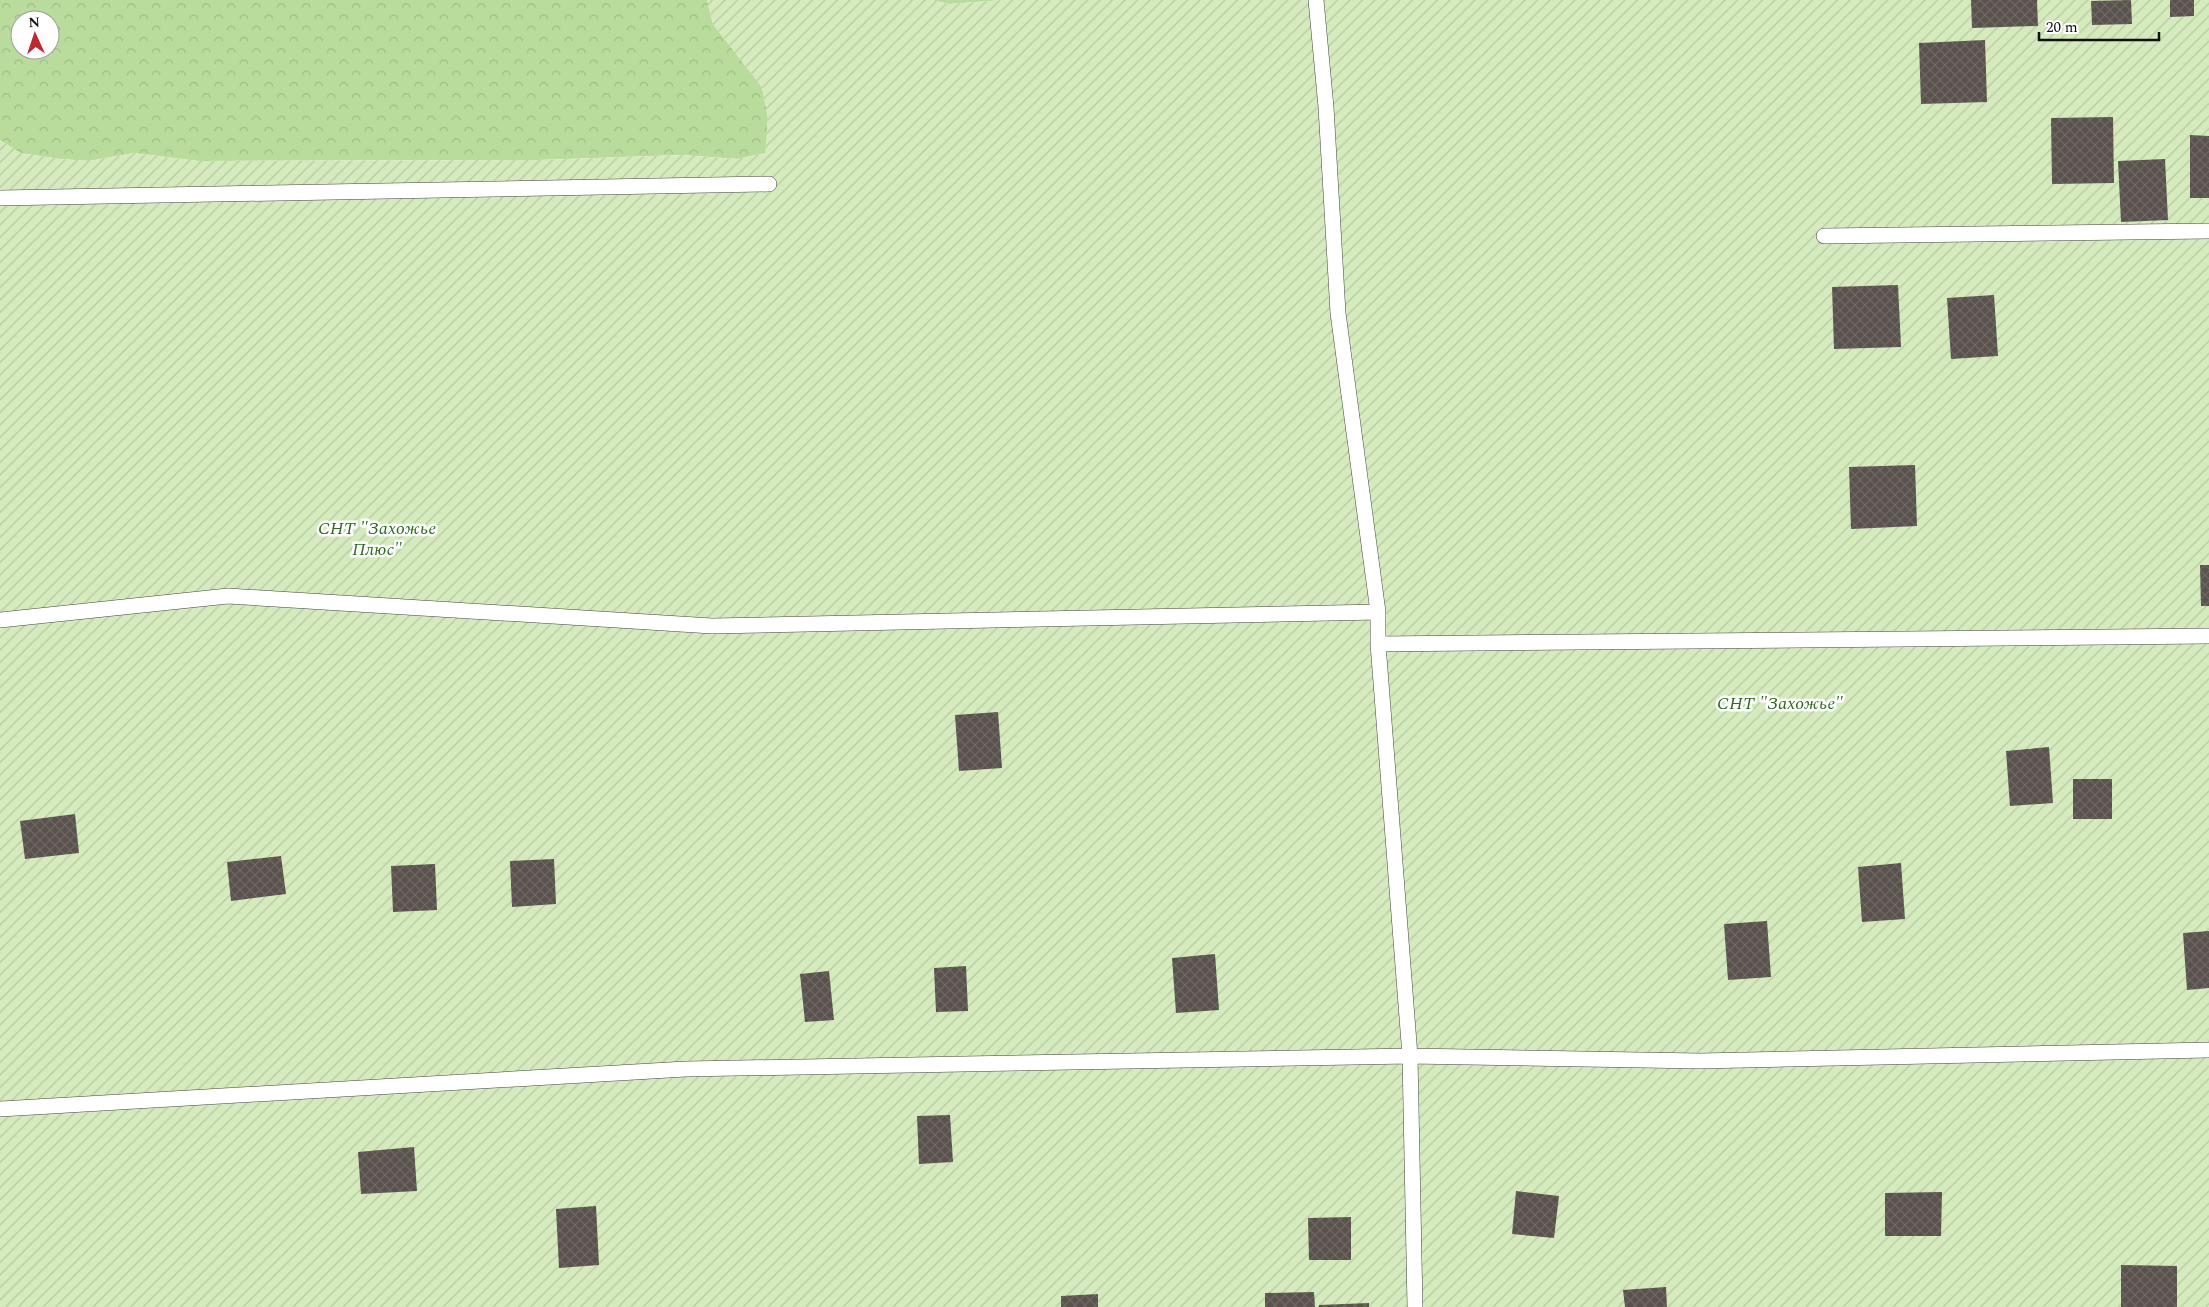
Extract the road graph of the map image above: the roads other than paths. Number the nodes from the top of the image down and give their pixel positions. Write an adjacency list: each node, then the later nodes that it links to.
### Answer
1 (1316, 0): 6 (lane)
2 (769, 184): 3 (lane)
3 (0, 198)
4 (2209, 231): 5 (lane)
5 (1824, 236)
6 (1378, 612): 7 (lane); 9 (lane)
7 (0, 620)
8 (2209, 636): 9 (lane)
9 (1378, 644): 11 (lane)
10 (2209, 1050): 11 (lane)
11 (1410, 1056): 12 (lane); 13 (lane)
12 (0, 1110)
13 (1415, 1307)

